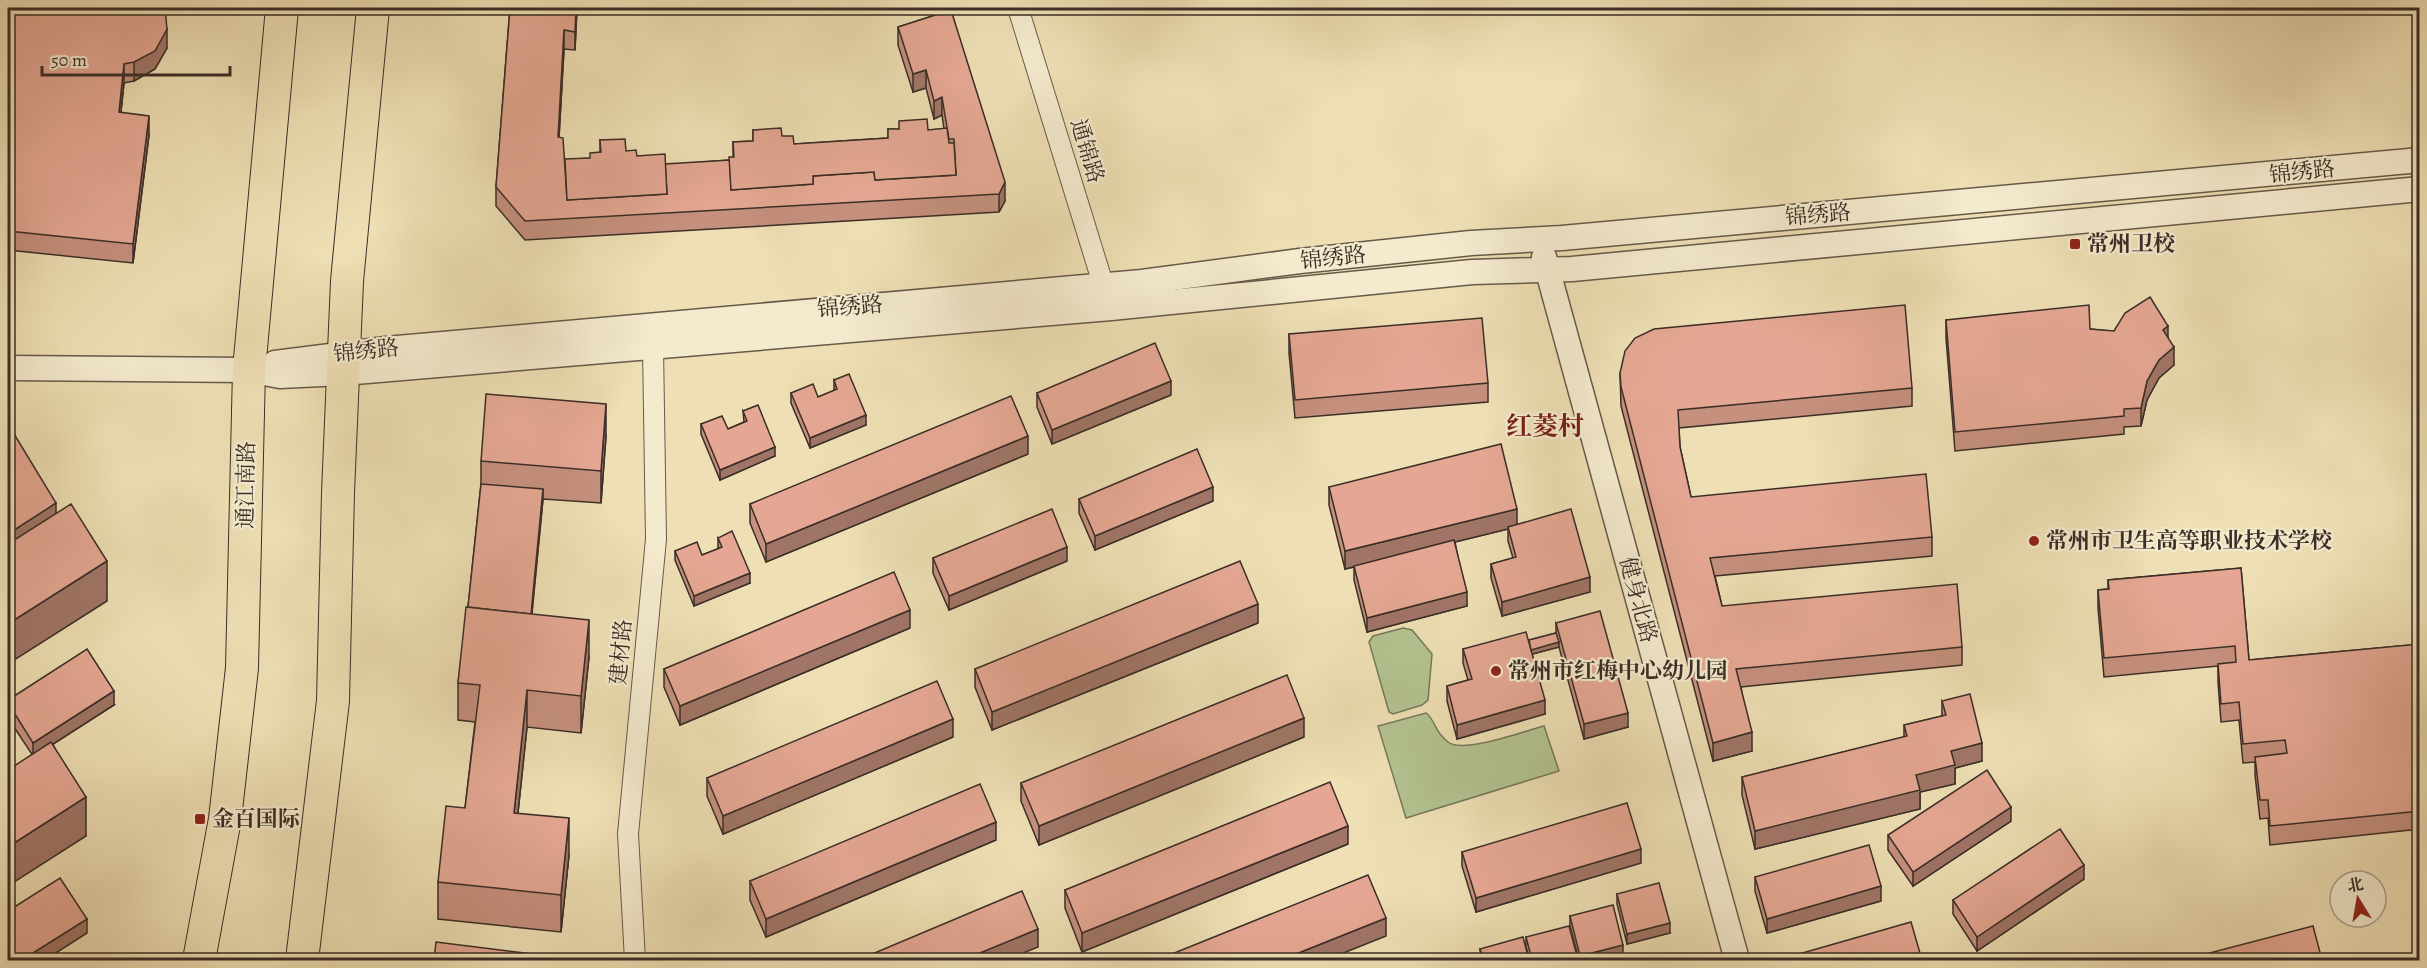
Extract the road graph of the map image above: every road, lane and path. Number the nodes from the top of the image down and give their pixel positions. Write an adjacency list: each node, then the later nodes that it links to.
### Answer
1 (282, 8): 13 (main road, 通江南路)
2 (373, 8): 11 (main road)
3 (1018, 8): 8 (street, 通锦路)
4 (2420, 160): 6 (street, 锦绣路)
5 (2420, 189): 7 (street, 锦绣路)
6 (1538, 239): 7 (street, 健身北路); 8 (street, 锦绣路)
7 (1547, 270): 9 (street, 锦绣路); 17 (street, 健身北路)
8 (1103, 285): 9 (street, 通锦路); 11 (street, 锦绣路)
9 (1111, 308): 10 (street, 锦绣路)
10 (653, 347): 11 (street, 锦绣路); 16 (street, 建材路)
11 (344, 364): 13 (street, 锦绣路); 15 (main road)
12 (8, 368): 13 (street, 锦绣路)
13 (249, 370): 14 (main road, 通江南路)
14 (200, 960)
15 (302, 960)
16 (634, 960)
17 (1737, 960)

